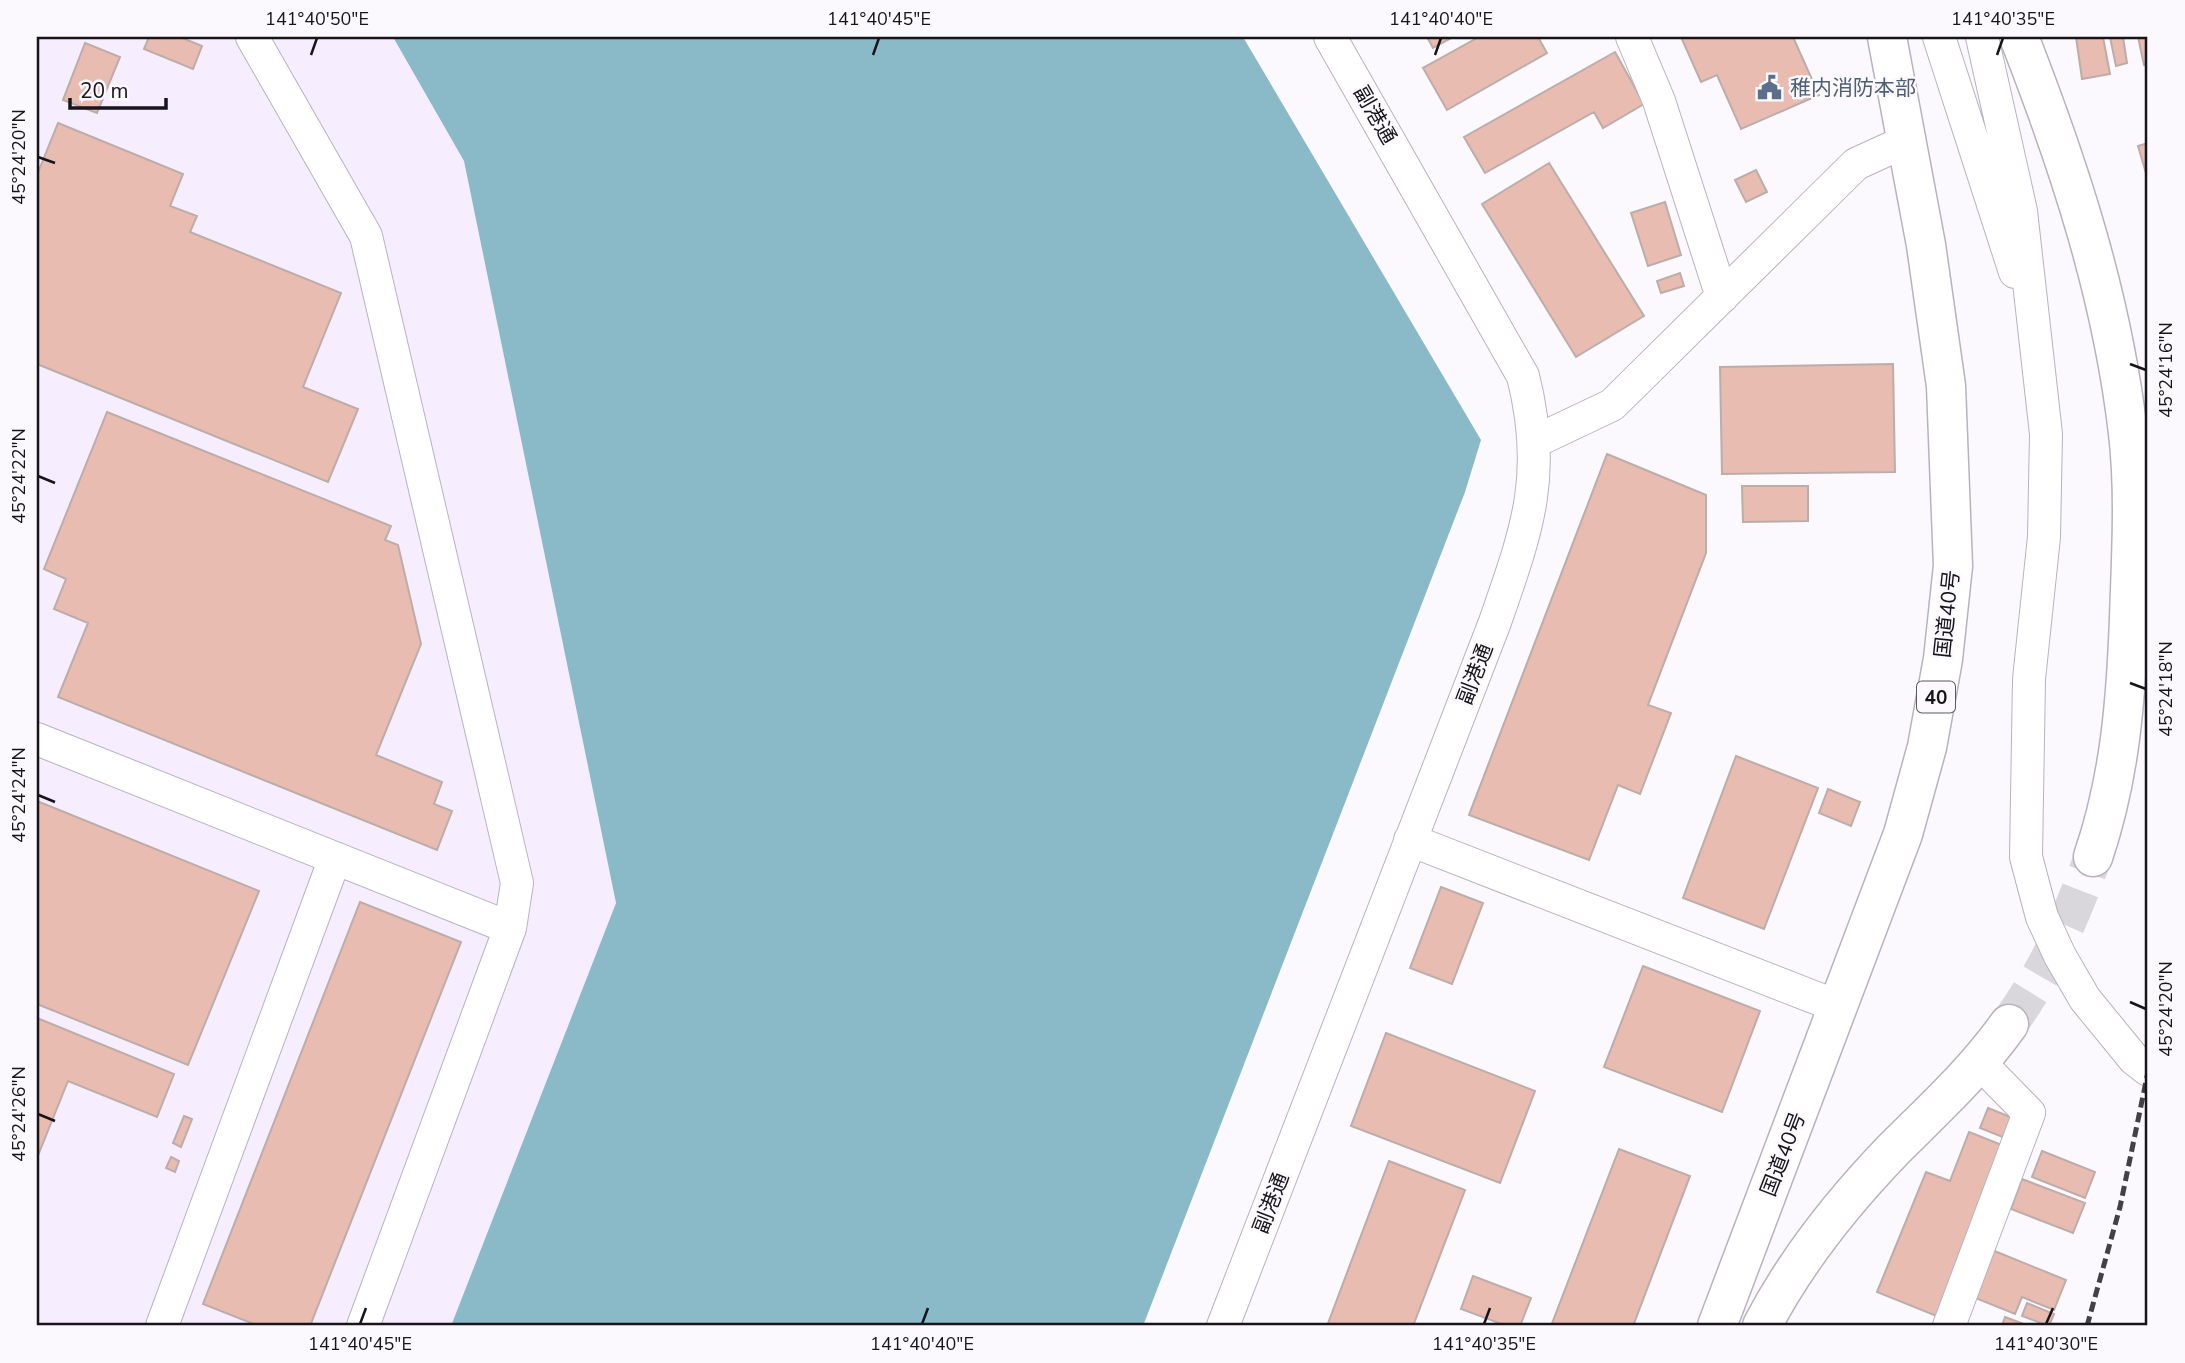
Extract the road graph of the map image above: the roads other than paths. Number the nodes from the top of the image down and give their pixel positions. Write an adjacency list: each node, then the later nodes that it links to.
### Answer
1 (252, 37): 16 (street)
2 (1330, 37): 11 (street, 副港通)
3 (1632, 37): 9 (street)
4 (1886, 37): 8 (highway, 国道40号 / 40)
5 (1939, 37): 10 (street)
6 (1982, 37): 10 (street)
7 (2019, 37): 14 (highway)
8 (1904, 142): 9 (street); 17 (highway, 国道40号 / 40)
9 (1722, 297): 11 (street)
10 (2034, 330): 20 (street)
11 (1534, 442): 13 (street, 副港通)
12 (37, 738): 15 (street)
13 (1410, 840): 17 (street); 23 (street, 副港通)
14 (2093, 857)
15 (335, 859): 16 (street); 21 (street)
16 (510, 928): 22 (street)
17 (1839, 1007): 24 (highway, 国道40号 / 40)
18 (2009, 1024): 19 (highway)
19 (1981, 1063): 25 (highway); 26 (street)
20 (2148, 1070)
21 (162, 1326)
22 (363, 1326)
23 (1223, 1326)
24 (1717, 1326)
25 (1762, 1326)
26 (1949, 1326)

